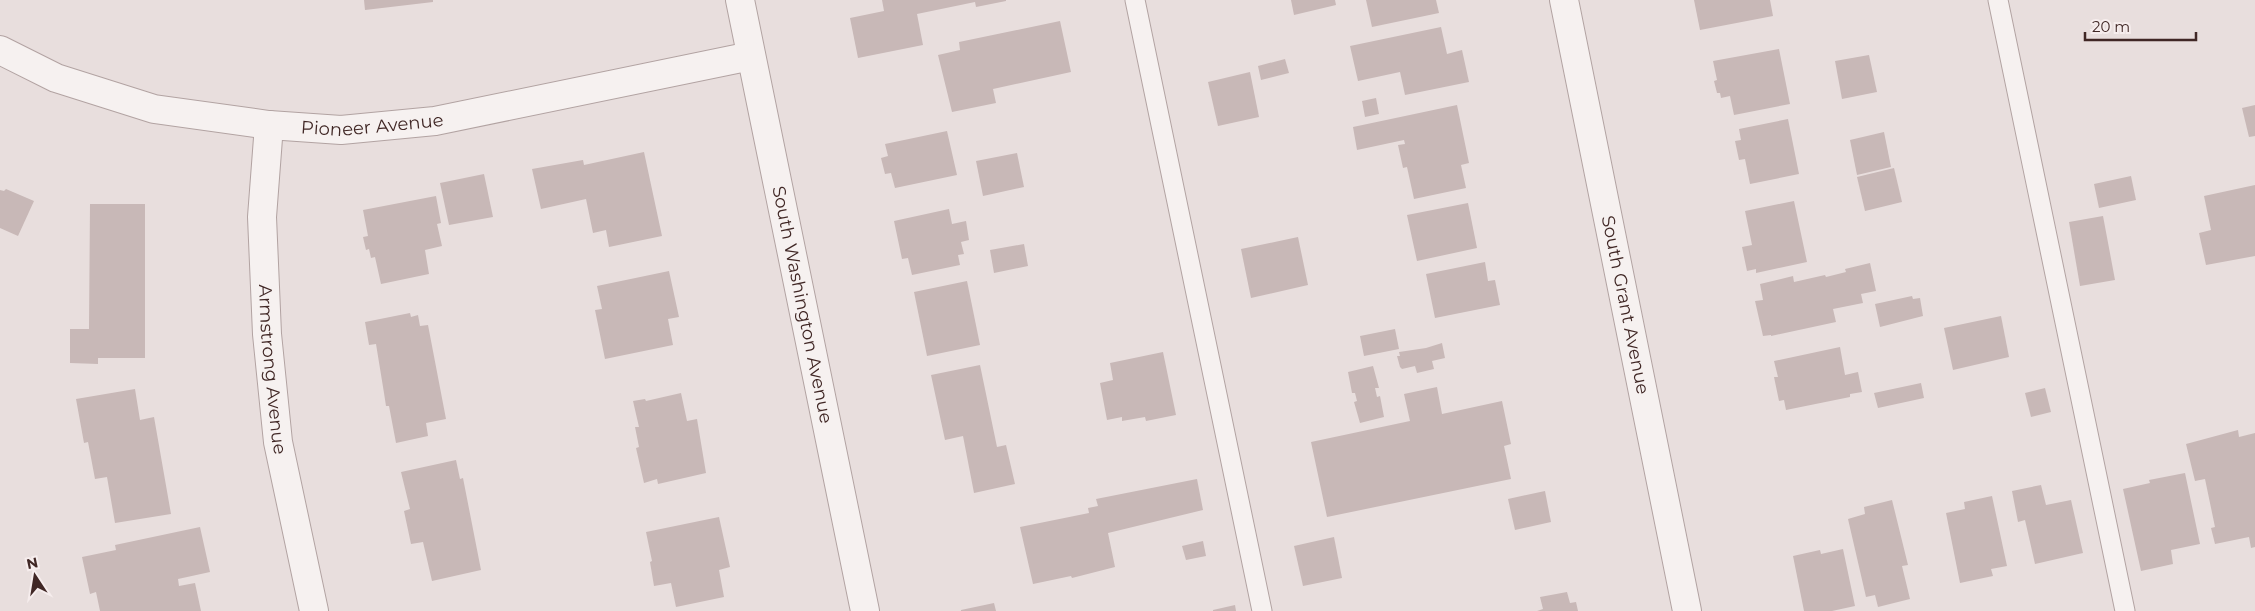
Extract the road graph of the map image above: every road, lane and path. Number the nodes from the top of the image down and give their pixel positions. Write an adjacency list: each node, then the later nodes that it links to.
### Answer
1 (740, 0): 6 (street, South Washington Avenue)
2 (1135, 0): 10 (lane)
3 (1564, 0): 11 (street, South Grant Avenue)
4 (1998, 0): 12 (lane)
5 (0, 50): 7 (street, Pioneer Avenue)
6 (751, 56): 7 (street, Pioneer Avenue); 9 (street, South Washington Avenue)
7 (269, 125): 8 (street, Armstrong Avenue)
8 (314, 611)
9 (865, 611)
10 (1262, 611)
11 (1687, 611)
12 (2125, 611)

